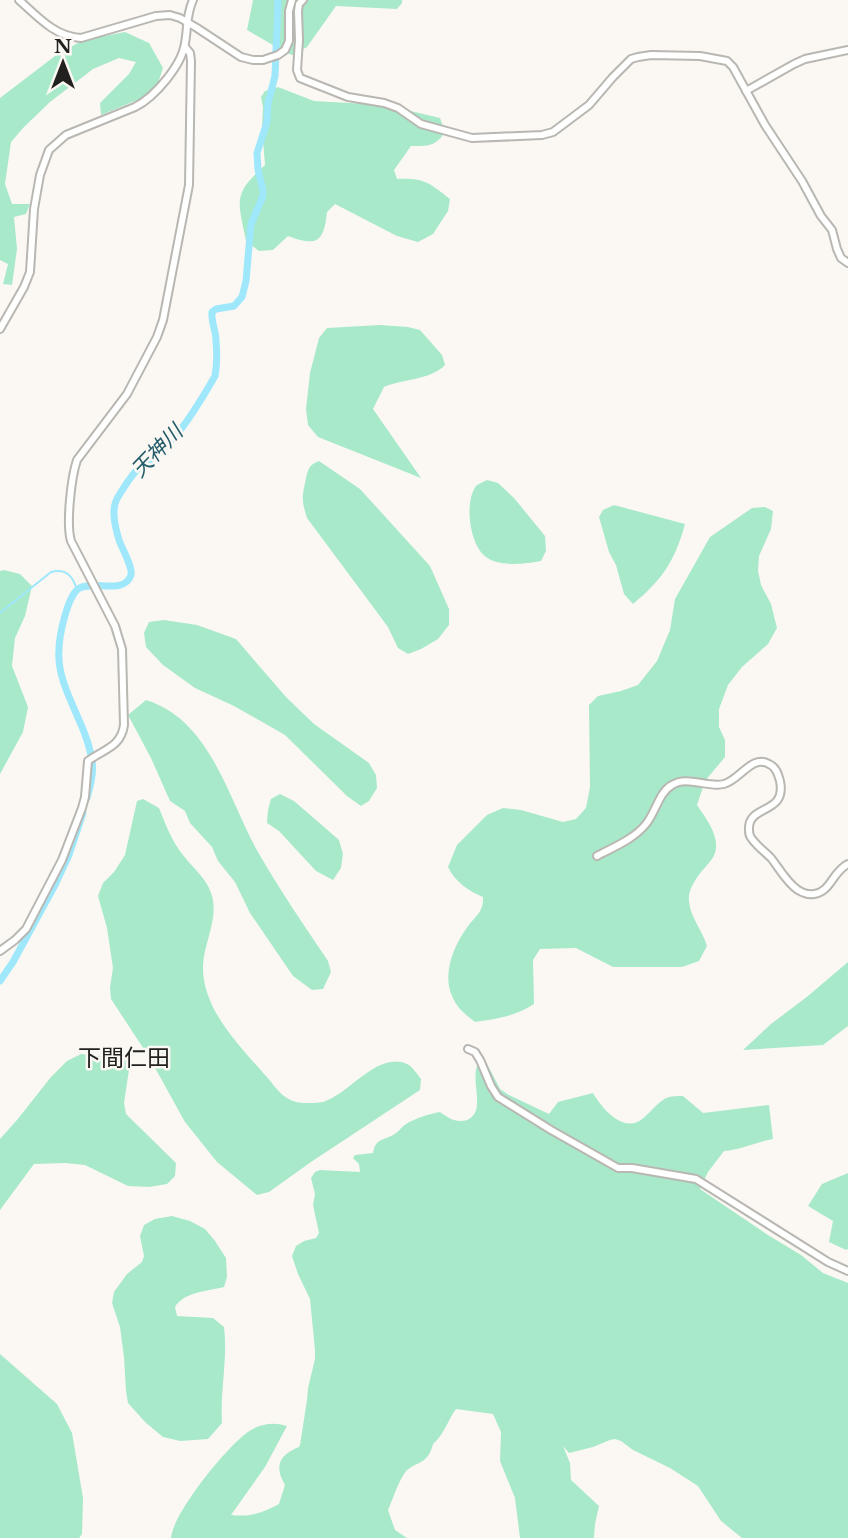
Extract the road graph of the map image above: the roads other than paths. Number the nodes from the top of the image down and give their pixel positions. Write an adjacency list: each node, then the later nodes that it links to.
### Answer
1 (19, 0): 5 (street)
2 (193, 0): 5 (street)
3 (292, 0): 5 (street)
4 (303, 0): 8 (street)
5 (186, 22): 6 (street)
6 (185, 47): 10 (street); 13 (street)
7 (848, 50): 8 (street)
8 (746, 91): 9 (street)
9 (848, 263)
10 (0, 329)
11 (597, 856): 12 (street)
12 (848, 864)
13 (0, 951)
14 (468, 1049): 15 (street)
15 (848, 1271)

